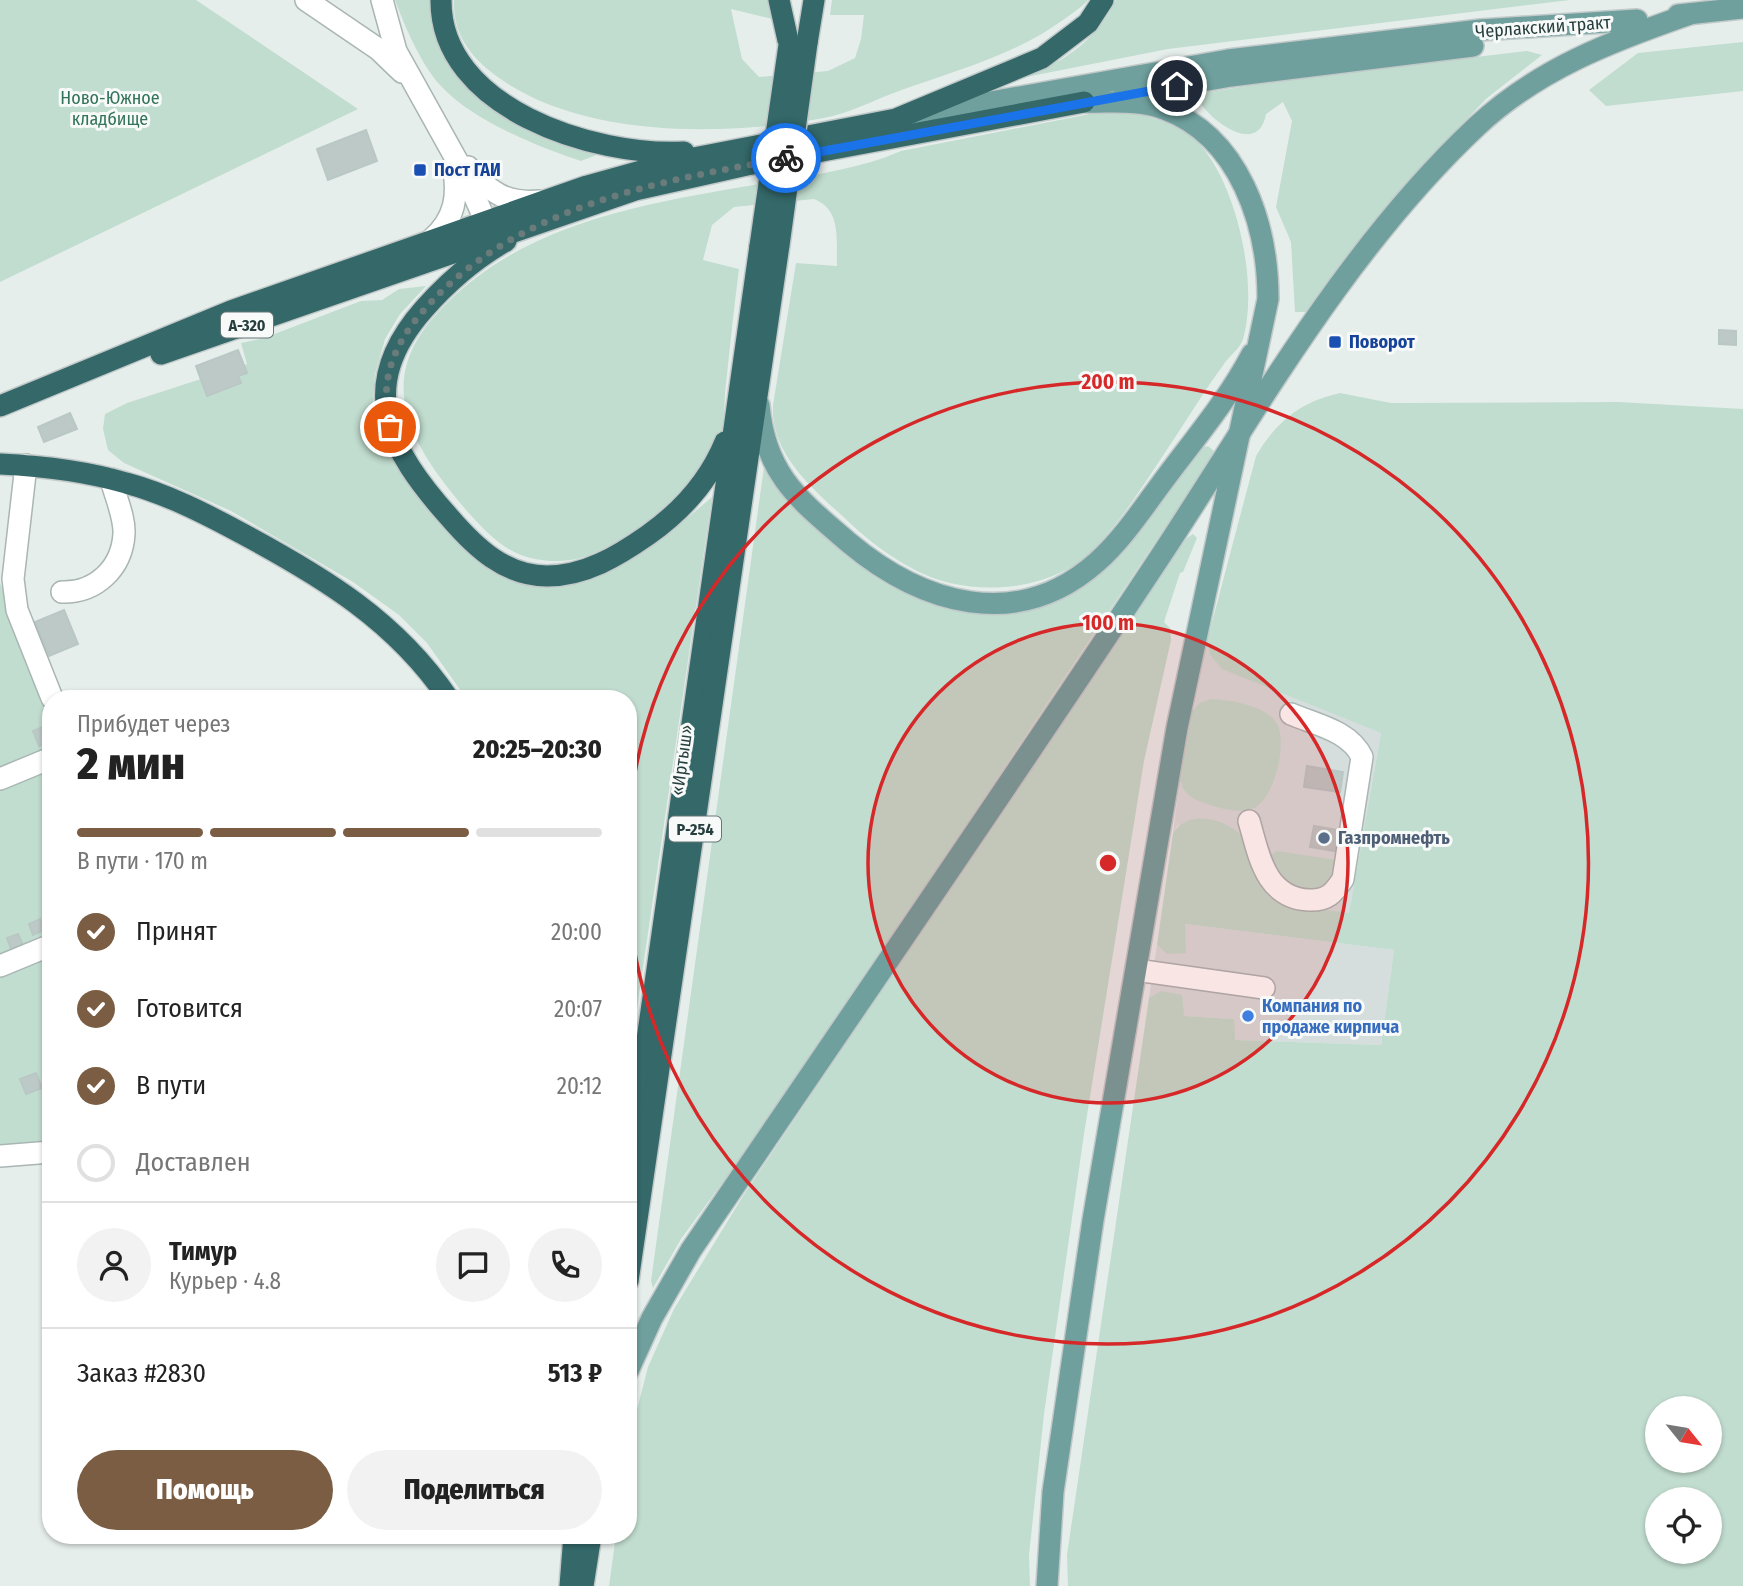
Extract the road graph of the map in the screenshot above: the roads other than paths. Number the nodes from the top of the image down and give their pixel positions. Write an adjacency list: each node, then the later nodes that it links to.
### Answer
1 (306, 0): 12 (street)
2 (382, 0): 12 (street)
3 (441, 0): 16 (highway)
4 (779, 0): 11 (highway)
5 (795, 0): 11 (highway, Р-254)
6 (814, 0): 11 (highway, Р-254)
7 (1103, 0): 14 (highway)
8 (1743, 8): 9 (main road)
9 (1690, 14): 10 (main road); 25 (main road)
10 (1637, 20): 13 (main road, Черлакский тракт); 14 (main road, Черлакский тракт)
11 (798, 44): 20 (highway, Р-254, bridge)
12 (411, 81): 15 (street)
13 (1084, 102): 17 (highway); 21 (main road)
14 (896, 119): 16 (highway)
15 (448, 144): 17 (street); 18 (street); 19 (street)
16 (745, 148): 17 (highway)
17 (546, 209): 18 (highway, А-320); 23 (highway)
18 (488, 229): 19 (highway, А-320); 24 (highway, А-320)
19 (432, 239): 24 (highway, А-320)
20 (769, 246): 22 (highway, «Иртыш» / Р-254); 23 (highway, «Иртыш» / Р-254)
21 (1264, 330): 22 (main road); 25 (main road)
22 (759, 377): 46 (highway, «Иртыш» / Р-254)
23 (739, 393): 43 (highway, «Иртыш» / Р-254)
24 (0, 407)
25 (1244, 427): 41 (main road); 47 (main road)
26 (0, 464): 27 (highway)
27 (26, 465): 28 (highway); 30 (street)
28 (111, 479): 31 (street); 34 (highway)
29 (0, 547): 30 (street)
30 (13, 579): 32 (street)
31 (62, 592)
32 (9, 613): 33 (street)
33 (48, 690)
34 (442, 690)
35 (1291, 714): 38 (street)
36 (42, 762): 37 (street)
37 (0, 779)
38 (1249, 821)
39 (42, 949): 40 (street)
40 (0, 966)
41 (1136, 970): 42 (street); 53 (main road)
42 (1264, 988)
43 (637, 1110)
44 (42, 1153): 45 (street)
45 (0, 1156)
46 (637, 1219)
47 (637, 1351)
48 (575, 1544): 51 (highway)
49 (590, 1544): 52 (highway)
50 (595, 1544): 52 (main road)
51 (571, 1586)
52 (586, 1586)
53 (1047, 1586)

